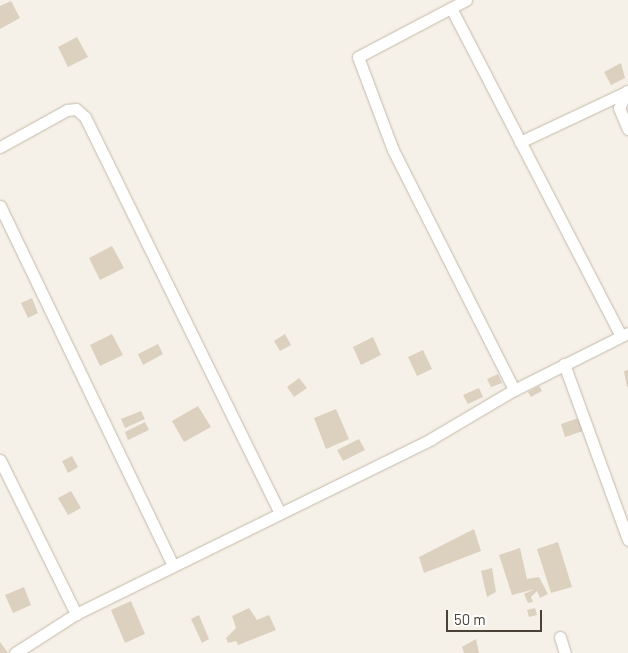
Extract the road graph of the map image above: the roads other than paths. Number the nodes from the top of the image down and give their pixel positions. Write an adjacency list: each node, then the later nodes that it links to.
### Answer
1 (466, 0): 2 (street)
2 (451, 8): 5 (street); 10 (street)
3 (626, 92): 4 (street); 5 (street)
4 (628, 129)
5 (520, 142): 8 (street)
6 (0, 147): 12 (street)
7 (0, 206): 14 (street)
8 (625, 335): 9 (street)
9 (564, 364): 10 (street); 13 (street)
10 (514, 390): 12 (street)
11 (0, 460): 15 (street)
12 (280, 511): 14 (street)
13 (628, 540)
14 (173, 565): 15 (street)
15 (76, 614): 17 (street)
16 (560, 637): 18 (street)
17 (15, 653)
18 (565, 653)

